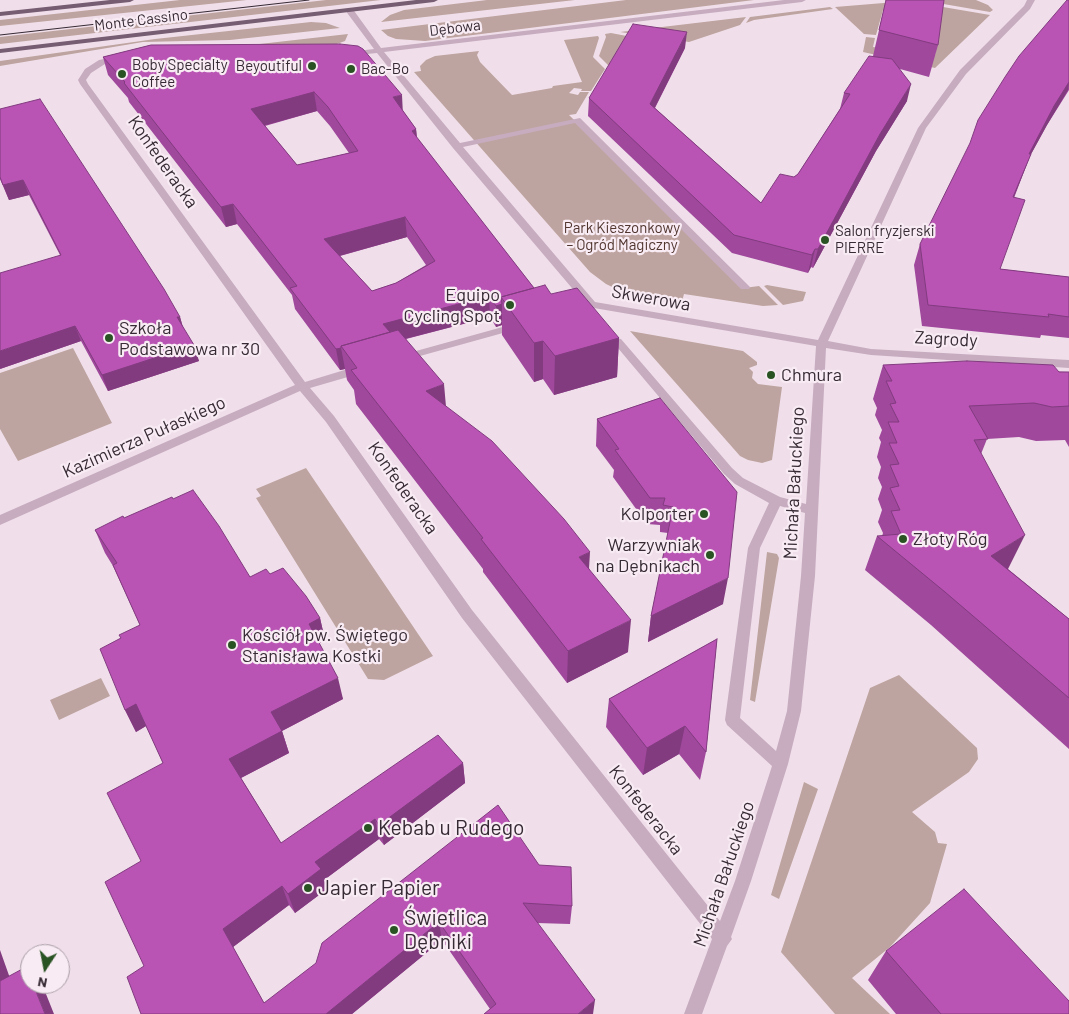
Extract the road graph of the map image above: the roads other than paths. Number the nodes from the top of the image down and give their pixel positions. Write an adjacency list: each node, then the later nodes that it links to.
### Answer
1 (130, 0): 6 (main road, Monte Cassino)
2 (434, 0): 5 (main road, Monte Cassino)
3 (802, 0): 8 (street, Dębowa)
4 (1031, 0): 17 (street, Michała Bałuckiego)
5 (349, 10): 7 (main road, Monte Cassino); 8 (street, Skwerowa)
6 (0, 14)
7 (0, 51)
8 (378, 51): 9 (street, Dębowa); 11 (street, Skwerowa)
9 (344, 54)
10 (127, 56): 21 (street, Konfederacka)
11 (456, 146): 12 (street); 13 (street, Skwerowa)
12 (746, 287)
13 (592, 305): 14 (street); 17 (street, Skwerowa)
14 (578, 309)
15 (523, 324): 18 (street)
16 (617, 341): 22 (street)
17 (821, 345): 19 (street, Zagrody); 23 (street, Michała Bałuckiego)
18 (390, 361)
19 (1069, 364)
20 (371, 366): 21 (street, Kazimierza Pułaskiego)
21 (302, 386): 24 (street, Kazimierza Pułaskiego); 26 (street, Konfederacka)
22 (776, 502): 23 (street); 25 (street)
23 (811, 510): 25 (street, Michała Bałuckiego)
24 (0, 520)
25 (780, 764): 26 (street, Michała Bałuckiego)
26 (723, 939): 27 (street, Michała Bałuckiego)
27 (693, 1014)

